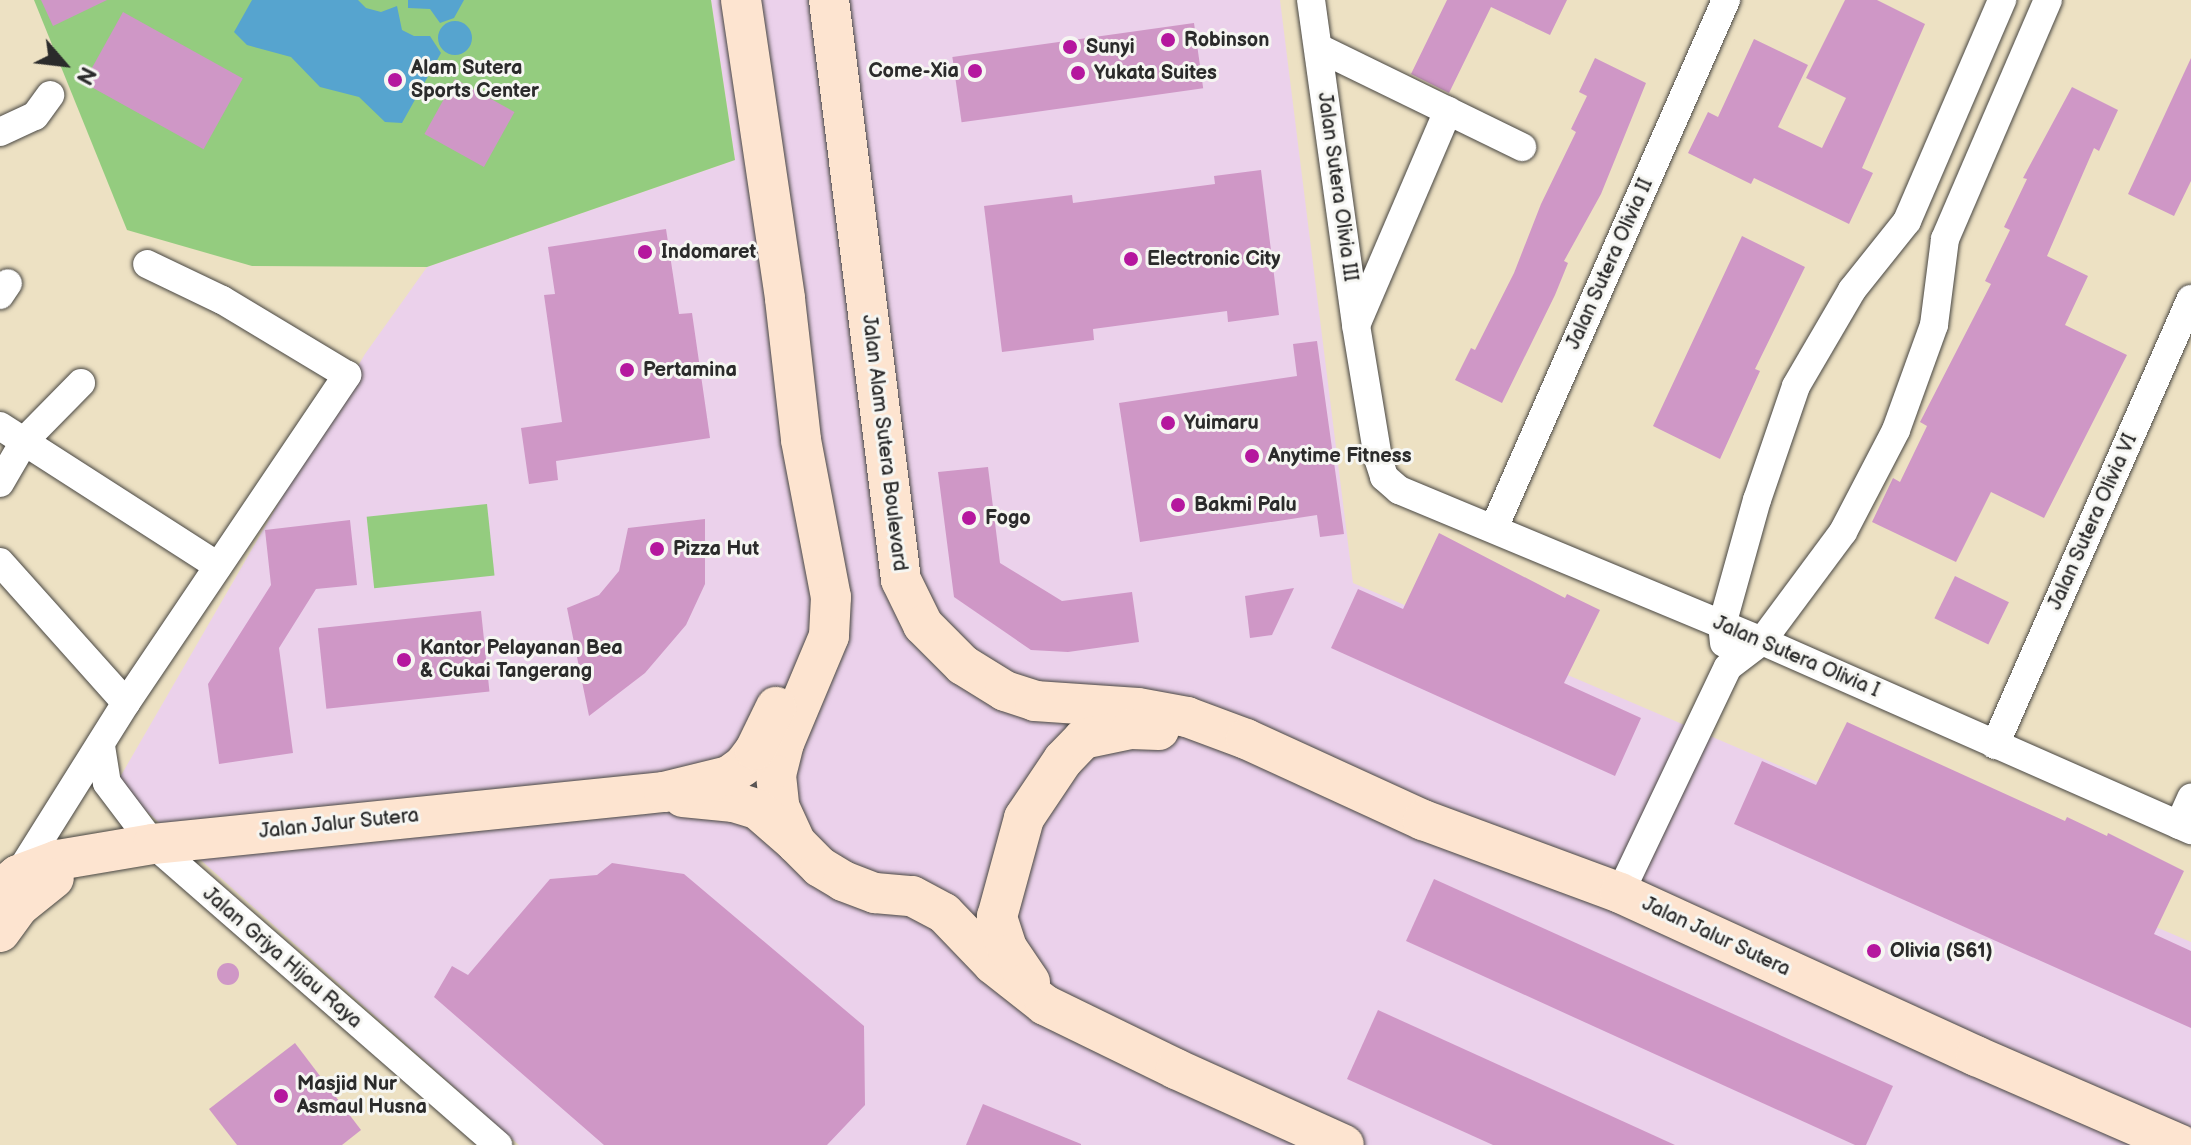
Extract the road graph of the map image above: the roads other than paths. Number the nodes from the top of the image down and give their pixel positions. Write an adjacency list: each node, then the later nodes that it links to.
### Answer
1 (741, 0): 26 (main road)
2 (829, 0): 30 (main road, Jalan Alam Sutera Boulevard)
3 (1311, 0): 7 (street, Jalan Sutera Olivia III)
4 (1725, 0): 22 (street, Jalan Sutera Olivia II)
5 (2002, 0): 12 (street)
6 (2048, 0): 13 (street)
7 (1319, 48): 9 (street); 16 (street, Jalan Sutera Olivia III)
8 (50, 95): 10 (street)
9 (1448, 111): 11 (street); 16 (street, Jalan Sutera Olivia III)
10 (0, 132)
11 (1522, 147)
12 (1907, 221): 13 (street); 25 (street)
13 (1945, 239): 27 (street)
14 (147, 264): 24 (street)
15 (2191, 299): 31 (street, Jalan Sutera Olivia VI)
16 (1356, 325): 21 (street, Jalan Sutera Olivia III)
17 (81, 383): 19 (street)
18 (0, 426): 19 (street)
19 (25, 440): 20 (street); 24 (street)
20 (0, 483)
21 (1399, 490): 22 (street, Jalan Sutera Olivia I)
22 (1494, 528): 25 (street, Jalan Sutera Olivia I)
23 (0, 562): 29 (street)
24 (218, 566): 29 (street)
25 (1722, 625): 27 (street, Jalan Sutera Olivia I); 28 (street)
26 (829, 636): 34 (main road, Jalan Jalur Sutera); 37 (main road, Jalan Jalur Sutera)
27 (1762, 641): 28 (street); 31 (street, Jalan Sutera Olivia I)
28 (1728, 667): 40 (street)
29 (126, 703): 32 (street)
30 (1246, 739): 33 (main road, Jalan Jalur Sutera)
31 (1995, 745): 36 (street, Jalan Sutera Olivia I)
32 (101, 746): 38 (street, Jalan Griya Hijau Raya); 39 (street)
33 (1291, 763): 40 (main road, Jalan Jalur Sutera); 42 (main road)
34 (664, 792): 37 (main road, Jalan Jalur Sutera); 38 (main road, Jalan Jalur Sutera)
35 (2191, 798): 36 (street)
36 (2185, 828)
37 (796, 843): 42 (main road, Jalan Jalur Sutera)
38 (135, 848): 39 (main road, Jalan Jalur Sutera); 41 (main road); 43 (street, Jalan Griya Hijau Raya)
39 (9, 882)
40 (1620, 893): 45 (main road, Jalan Jalur Sutera)
41 (0, 932)
42 (1045, 1005): 44 (main road, Jalan Jalur Sutera)
43 (489, 1142)
44 (1344, 1145)
45 (2181, 1145)

